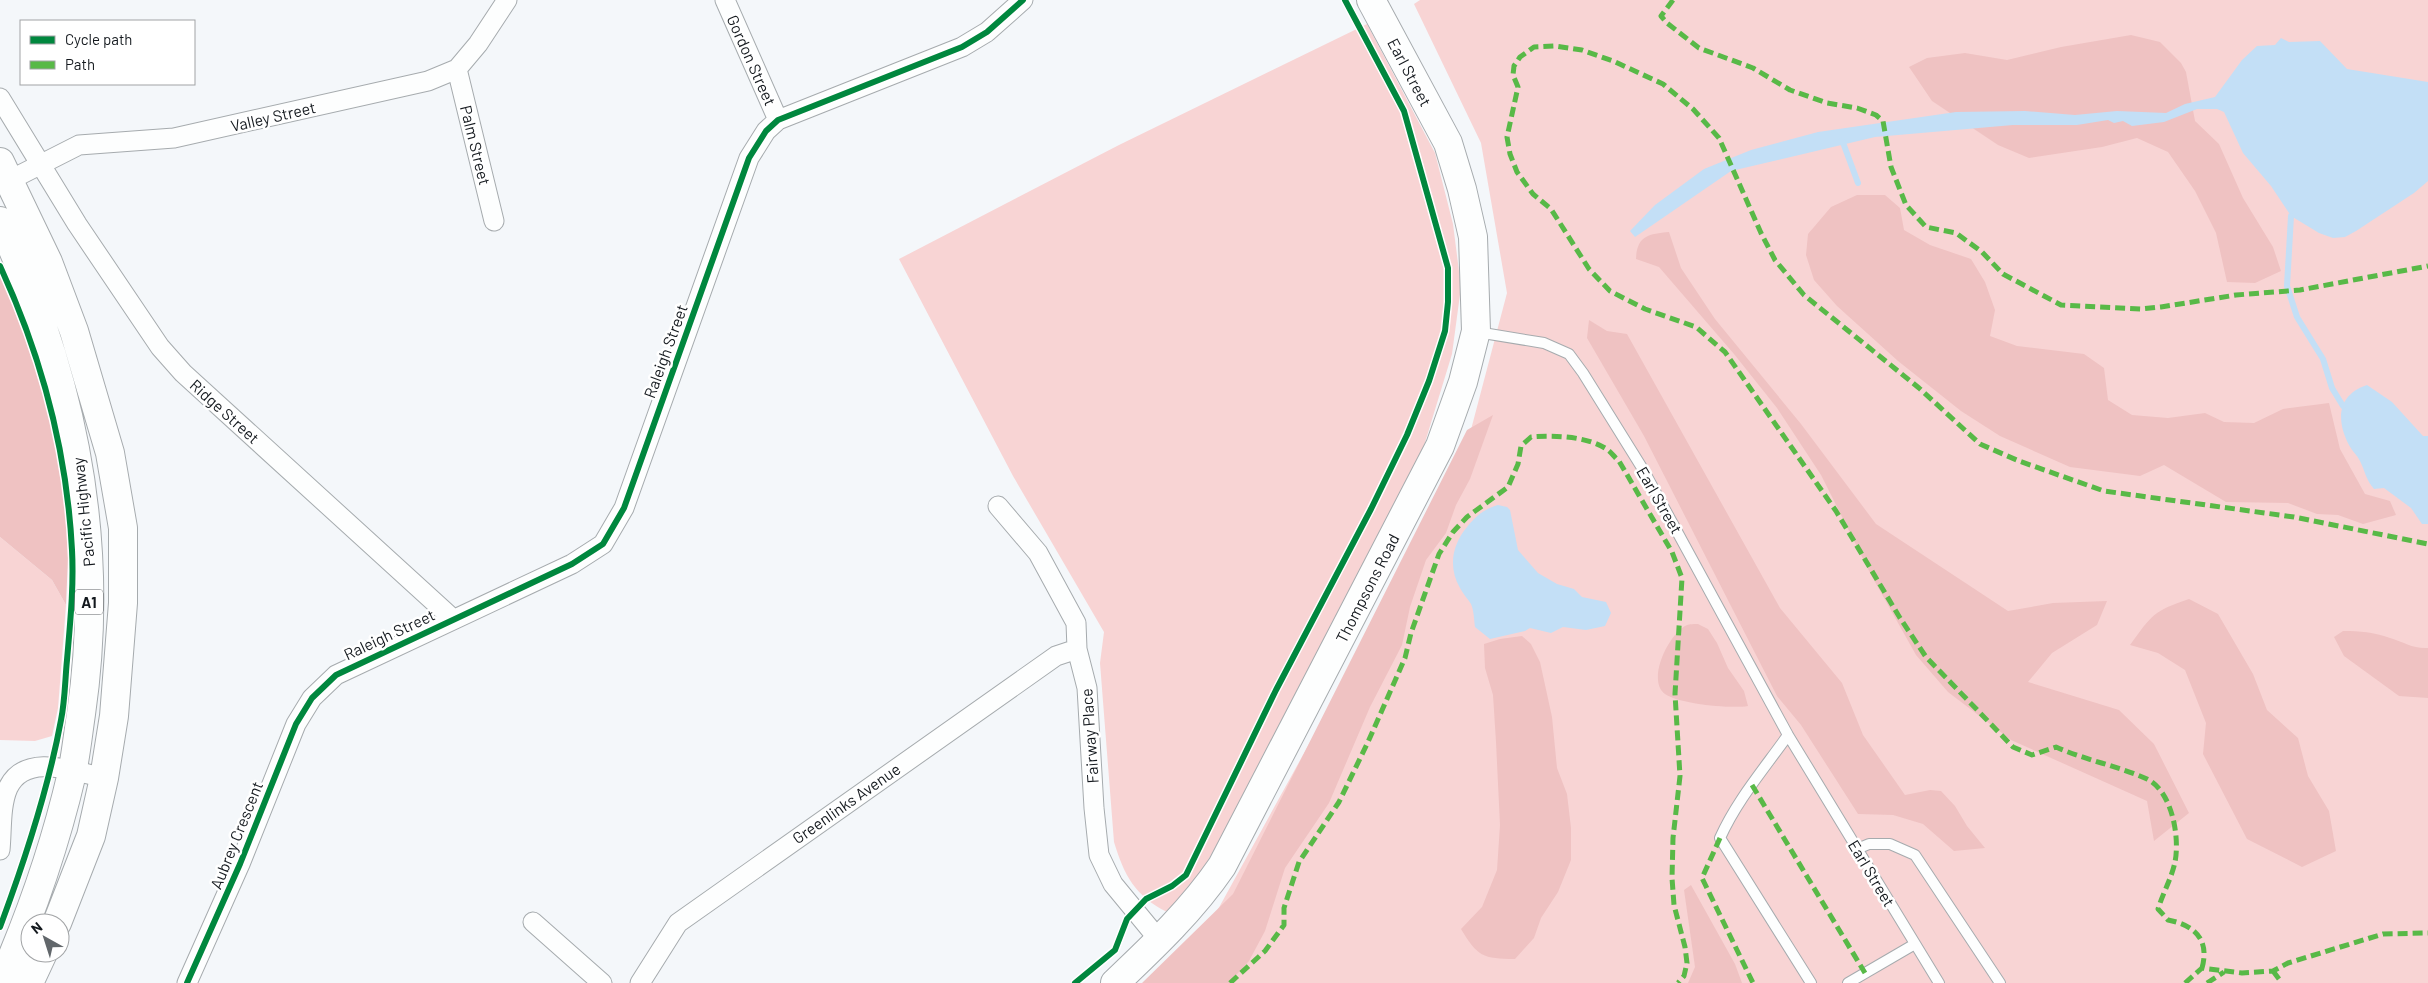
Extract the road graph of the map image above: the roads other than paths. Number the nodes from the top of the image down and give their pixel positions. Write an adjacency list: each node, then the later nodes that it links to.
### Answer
1 (507, 0): 5 (street, Valley Street)
2 (725, 0): 7 (street, Gordon Street)
3 (1023, 0): 7 (street, Raleigh Street)
4 (1371, 0): 8 (main road, Earl Street)
5 (457, 69): 9 (street, Valley Street); 12 (street, Palm Street)
6 (0, 98): 9 (street, Ridge Street)
7 (778, 120): 15 (street, Raleigh Street)
8 (1448, 143): 13 (main road, Thompsons Road)
9 (41, 164): 10 (street, Valley Street); 15 (street, Ridge Street)
10 (5, 171): 20 (main road, Pacific Highway / A1)
11 (0, 221): 19 (main road, Pacific Highway / A1)
12 (494, 221)
13 (1476, 332): 18 (lane, Earl Street); 25 (main road, Thompsons Road)
14 (998, 506): 16 (street, Fairway Place)
15 (453, 619): 17 (street, Raleigh Street)
16 (1076, 649): 25 (street, Fairway Place); 32 (street, Greenlinks Avenue)
17 (312, 698): 30 (street, Aubrey Crescent)
18 (1788, 735): 21 (lane, Earl Street); 34 (lane)
19 (72, 771): 20 (street); 22 (street); 28 (main road, Pacific Highway / A1)
20 (104, 778): 23 (main road, Pacific Highway / A1)
21 (1857, 849): 26 (lane, Earl Street); 37 (lane)
22 (0, 850)
23 (61, 913)
24 (533, 922): 31 (street)
25 (1160, 941): 33 (main road, Thompsons Road)
26 (1915, 944): 35 (lane); 36 (lane, Earl Street)
27 (38, 963): 29 (main road)
28 (1, 983)
29 (29, 983)
30 (187, 983)
31 (602, 983)
32 (640, 983)
33 (1116, 983)
34 (1811, 983)
35 (1848, 983)
36 (1939, 983)
37 (2000, 983)

